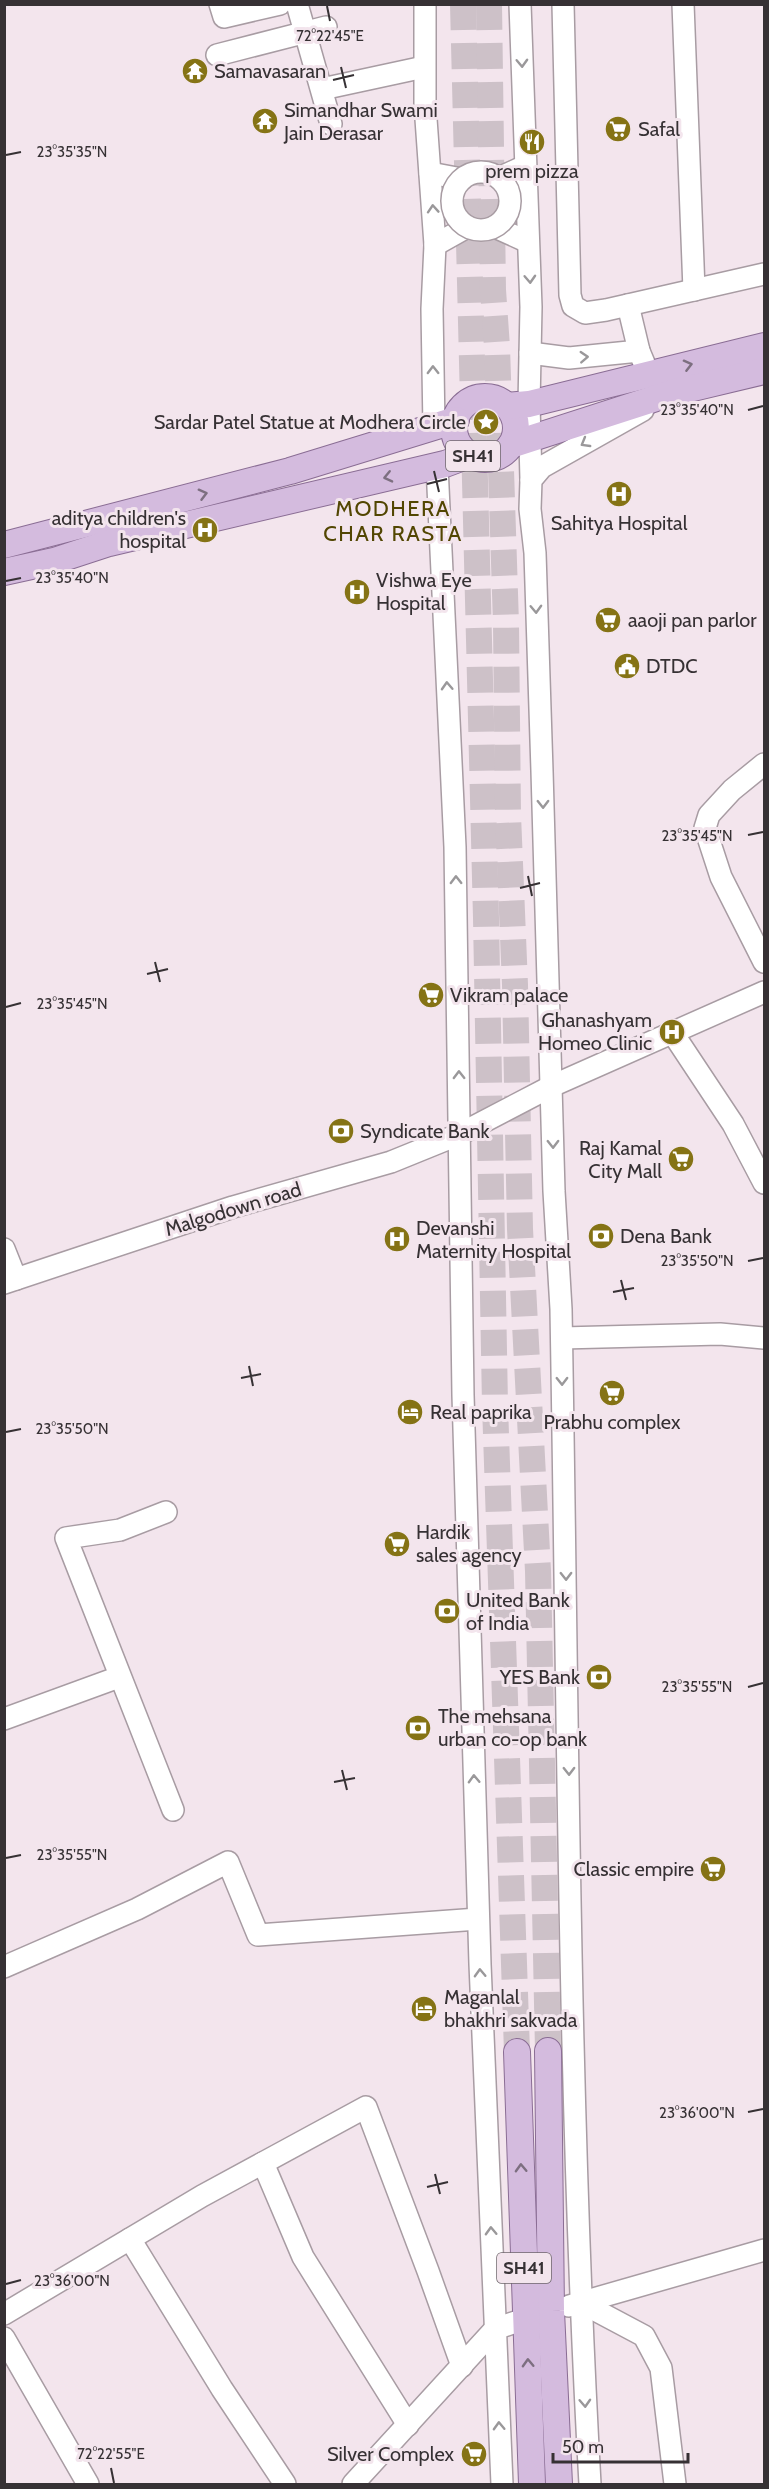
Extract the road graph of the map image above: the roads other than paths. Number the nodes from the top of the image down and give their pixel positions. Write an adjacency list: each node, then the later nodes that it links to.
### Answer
1 (220, 4): 2 (street)
2 (280, 4)
3 (297, 4): 9 (street)
4 (425, 4): 11 (street)
5 (520, 4): 14 (street, one-way to 14)
6 (563, 4): 24 (street)
7 (683, 4): 23 (street)
8 (326, 27): 9 (street)
9 (305, 33): 10 (street); 13 (street)
10 (217, 56)
11 (424, 67): 12 (street); 15 (street)
12 (322, 89)
13 (331, 124)
14 (525, 166): 16 (street); 20 (street)
15 (430, 173): 17 (street); 21 (street, one-way to 15)
16 (499, 178): 17 (street, bridge); 18 (street, bridge)
17 (462, 179): 19 (street, bridge)
18 (495, 227): 19 (street, bridge); 20 (street)
19 (467, 228): 21 (street)
20 (528, 242): 26 (street, one-way to 26)
21 (435, 245): 31 (street, one-way to 21)
22 (765, 274): 23 (street)
23 (694, 290): 24 (street)
24 (628, 305): 27 (street)
25 (765, 346): 27 (main road, one-way to 25)
26 (530, 353): 27 (street, one-way to 27); 30 (street)
27 (643, 363): 30 (main road)
28 (765, 371): 29 (main road)
29 (672, 393): 32 (main road); 35 (street, one-way to 35)
30 (518, 405): 31 (main road, SH41); 32 (main road, SH41)
31 (445, 424): 33 (main road, SH41); 36 (main road, one-way to 31)
32 (521, 442): 33 (main road, SH41); 35 (street)
33 (470, 455): 34 (main road)
34 (437, 466): 36 (main road, one-way to 36); 44 (street, one-way to 34)
35 (531, 480): 43 (street, one-way to 43)
36 (106, 531): 37 (main road); 38 (main road)
37 (4, 546)
38 (4, 572)
39 (765, 765): 40 (street)
40 (765, 962)
41 (765, 992): 42 (street)
42 (672, 1032): 43 (street); 45 (street)
43 (552, 1086): 44 (street, Malgodown road); 48 (street, one-way to 48)
44 (460, 1134): 47 (street, Malgodown road); 54 (street, one-way to 44)
45 (765, 1183)
46 (4, 1249): 47 (street)
47 (10, 1281)
48 (562, 1338): 49 (street); 56 (street, one-way to 56)
49 (765, 1338)
50 (166, 1512): 51 (street)
51 (119, 1677): 52 (street); 53 (street)
52 (4, 1719)
53 (173, 1810)
54 (478, 1919): 55 (street); 58 (street, one-way to 54)
55 (4, 1967)
56 (561, 2050): 63 (street); 64 (main road, SH41)
57 (517, 2052): 59 (main road, SH41)
58 (484, 2061): 59 (street); 67 (street, one-way to 58)
59 (518, 2085): 66 (main road, SH41, one-way to 59)
60 (263, 2163): 61 (street); 69 (street); 70 (street)
61 (130, 2239): 65 (street); 72 (street)
62 (765, 2250): 63 (street)
63 (580, 2302): 64 (street); 77 (street, one-way to 77); 78 (street)
64 (551, 2311): 66 (street); 76 (main road, SH41)
65 (4, 2314)
66 (526, 2318): 67 (street); 75 (main road, SH41, one-way to 66)
67 (495, 2329): 69 (street); 74 (street, one-way to 67)
68 (4, 2338): 71 (street)
69 (462, 2366): 70 (street)
70 (408, 2426): 73 (street)
71 (87, 2484)
72 (285, 2484)
73 (353, 2484)
74 (502, 2484)
75 (532, 2484)
76 (559, 2484)
77 (590, 2484)
78 (675, 2484)

